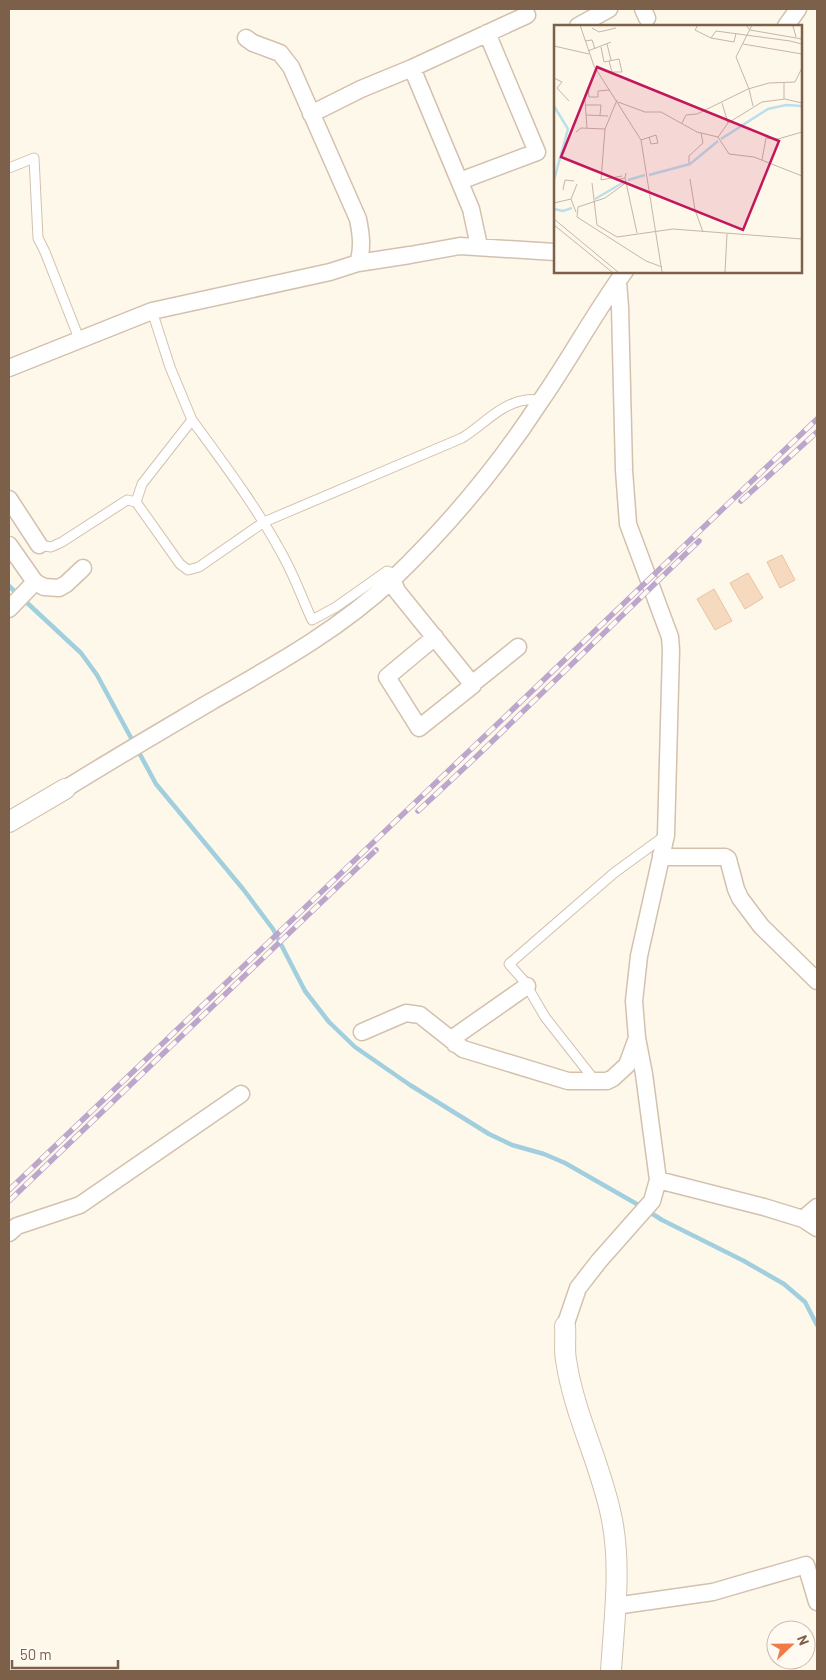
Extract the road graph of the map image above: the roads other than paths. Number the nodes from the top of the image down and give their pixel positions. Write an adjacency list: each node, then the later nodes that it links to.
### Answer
1 (609, 9): 4 (street)
2 (798, 9): 5 (street)
3 (527, 14): 6 (street)
4 (580, 25)
5 (787, 25)
6 (487, 33): 8 (street); 11 (street)
7 (246, 38): 9 (street)
8 (412, 68): 9 (street); 11 (street)
9 (311, 114): 14 (street)
10 (9, 168): 17 (lane)
11 (460, 182): 12 (street)
12 (479, 246): 13 (street); 14 (street)
13 (554, 252)
14 (358, 263): 16 (street)
15 (621, 276): 19 (street); 35 (street)
16 (152, 311): 17 (street); 20 (lane)
17 (80, 341): 18 (street)
18 (9, 368)
19 (542, 400): 23 (lane); 27 (street)
20 (192, 420): 22 (lane); 23 (lane)
21 (9, 499): 25 (street)
22 (136, 502): 23 (lane); 25 (lane)
23 (264, 522): 27 (lane)
24 (9, 545): 28 (street)
25 (39, 545)
26 (83, 568): 28 (street)
27 (395, 576): 30 (street); 33 (street)
28 (33, 584): 29 (street)
29 (10, 607)
30 (435, 637): 32 (street); 32 (street)
31 (518, 647): 32 (street)
32 (472, 684)
33 (65, 790): 34 (street)
34 (9, 822)
35 (666, 835): 36 (street); 38 (lane)
36 (661, 855): 37 (street); 40 (street)
37 (817, 981)
38 (527, 986): 41 (street); 42 (lane)
39 (362, 1032): 41 (street)
40 (637, 1038): 42 (street); 44 (street)
41 (455, 1044): 42 (street)
42 (597, 1082)
43 (241, 1094): 48 (street)
44 (658, 1180): 46 (street); 49 (street)
45 (817, 1207): 46 (street)
46 (802, 1219): 47 (street)
47 (817, 1228)
48 (9, 1233)
49 (566, 1326): 51 (street)
50 (817, 1602): 51 (street)
51 (615, 1606): 52 (street)
52 (611, 1671)

